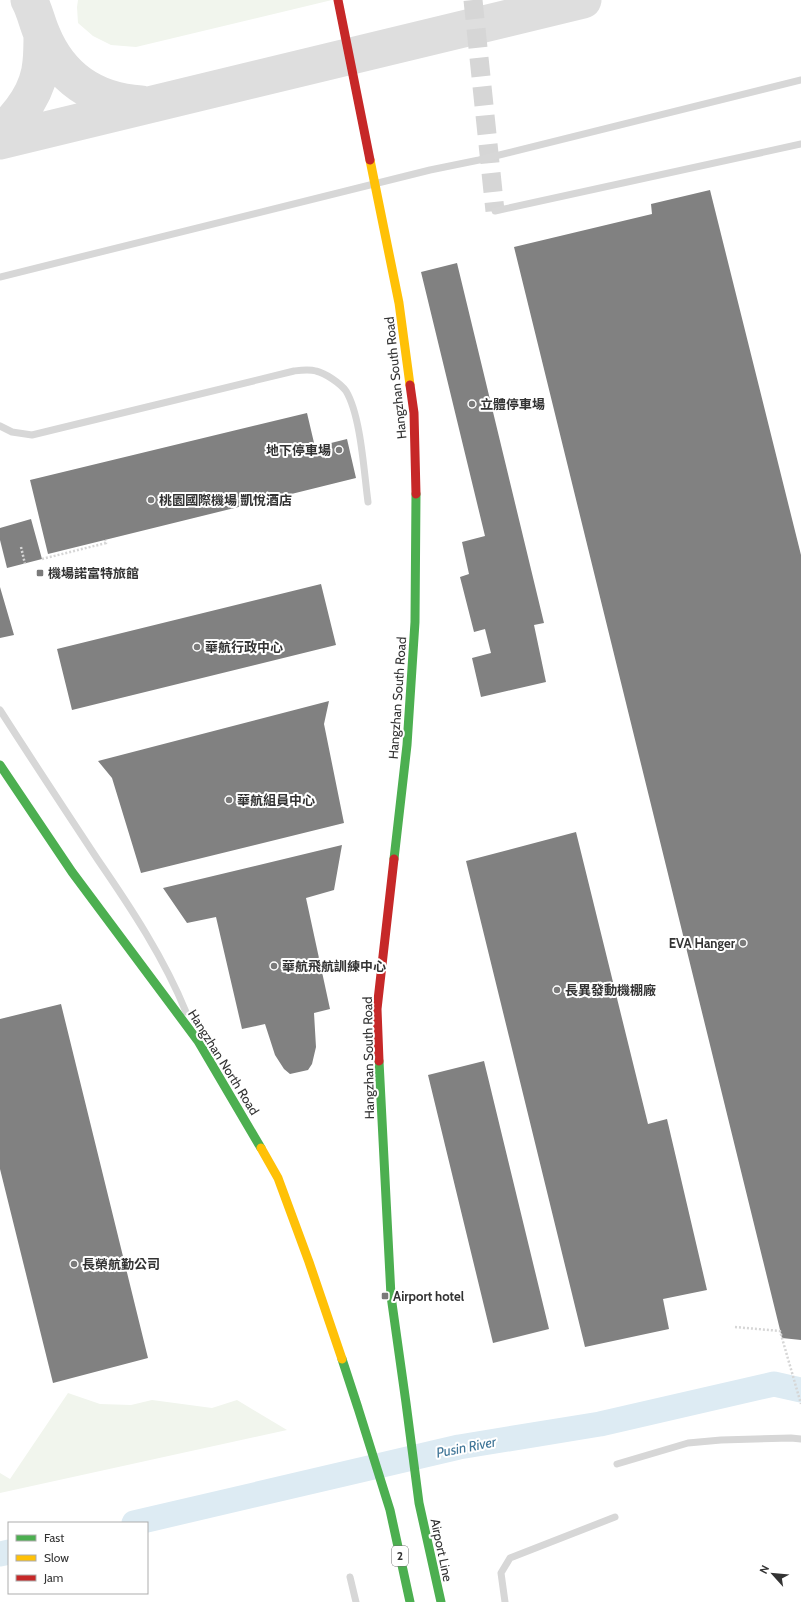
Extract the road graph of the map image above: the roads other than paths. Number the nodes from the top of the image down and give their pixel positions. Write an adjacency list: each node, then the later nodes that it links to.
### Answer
1 (338, 0): 13 (main road, Hangzhan South Road)
2 (801, 80): 5 (lane)
3 (801, 144): 4 (lane)
4 (495, 211)
5 (0, 277)
6 (0, 426): 7 (lane)
7 (368, 502)
8 (0, 710): 10 (lane)
9 (0, 765): 10 (main road, Hangzhan North Road)
10 (198, 1041): 17 (main road, Hangzhan North Road / 2)
11 (801, 1439): 12 (lane)
12 (616, 1464)
13 (419, 1503): 18 (main road, Airport Line)
14 (614, 1518): 19 (lane)
15 (350, 1577): 16 (lane)
16 (356, 1602)
17 (410, 1602)
18 (442, 1602)
19 (505, 1602)

